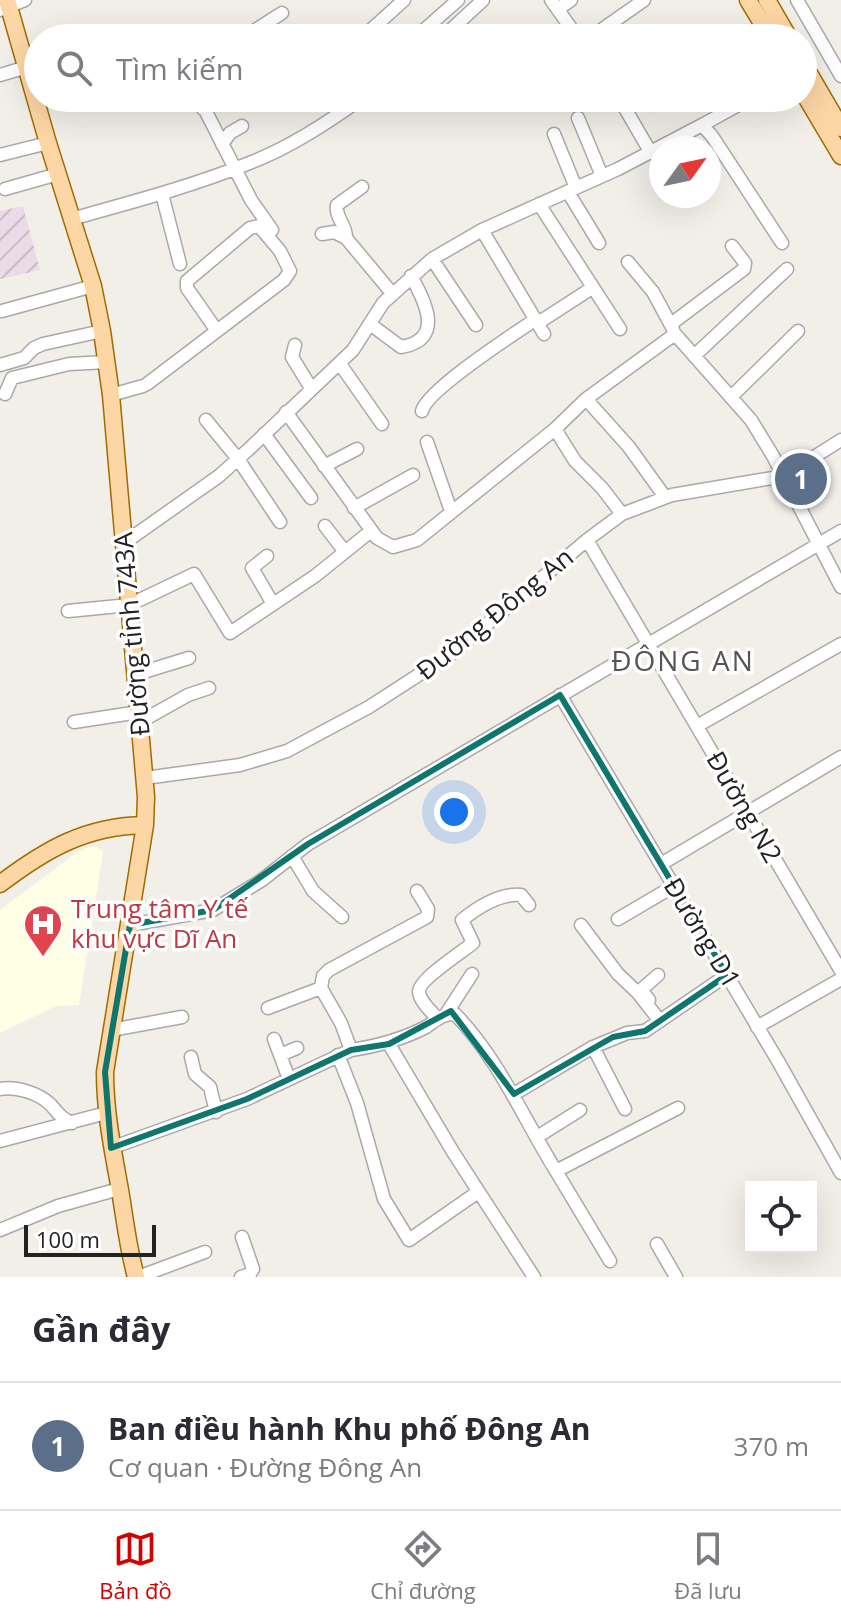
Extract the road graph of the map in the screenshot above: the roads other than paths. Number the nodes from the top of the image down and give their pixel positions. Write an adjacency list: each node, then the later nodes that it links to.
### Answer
1 (25, 0): 10 (street)
2 (404, 0): 14 (street)
3 (458, 0): 15 (street)
4 (483, 0): 16 (street)
5 (571, 0): 11 (street)
6 (644, 0): 18 (street)
7 (748, 0): 19 (main road)
8 (767, 0): 20 (main road)
9 (797, 0): 21 (street)
10 (5, 5): 23 (main road, Đường tỉnh 743A)
11 (554, 5): 17 (street)
12 (282, 13): 13 (street)
13 (265, 24)
14 (377, 24)
15 (431, 24)
16 (457, 24)
17 (568, 24)
18 (610, 24)
19 (763, 24)
20 (781, 24)
21 (811, 24)
22 (817, 35): 26 (street)
23 (24, 59)
24 (24, 68): 25 (street)
25 (0, 75)
26 (841, 76)
27 (817, 87): 37 (main road)
28 (39, 112): 40 (main road, Đường tỉnh 743A)
29 (206, 112): 41 (street)
30 (342, 112): 46 (street)
31 (627, 112): 42 (street)
32 (726, 112): 35 (street)
33 (815, 112): 45 (main road)
34 (578, 118): 48 (street)
35 (702, 125): 39 (street); 60 (street)
36 (242, 126): 41 (street)
37 (841, 128)
38 (554, 134): 51 (street)
39 (682, 136)
40 (48, 143): 44 (street); 47 (main road, Đường tỉnh 743A)
41 (222, 144): 46 (street)
42 (649, 150)
43 (649, 154): 48 (street)
44 (0, 155)
45 (841, 156)
46 (234, 169): 52 (street); 56 (street)
47 (58, 174): 50 (street); 54 (main road, Đường tỉnh 743A)
48 (602, 176): 51 (street)
49 (362, 187): 58 (street)
50 (5, 189)
51 (572, 190): 53 (street); 59 (street)
52 (162, 194): 54 (street); 64 (street)
53 (539, 204): 55 (street); 68 (street)
54 (71, 219): 67 (main road, Đường tỉnh 743A)
55 (482, 230): 62 (street); 73 (street)
56 (274, 232)
57 (322, 234): 58 (street)
58 (346, 238): 69 (street)
59 (599, 243)
60 (782, 243)
61 (732, 246): 75 (street)
62 (432, 259): 66 (street); 72 (street)
63 (628, 262): 75 (street)
64 (180, 264)
65 (787, 269): 80 (street)
66 (411, 276): 69 (street); 71 (street)
67 (93, 286): 70 (street); 76 (main road, Đường tỉnh 743A)
68 (592, 288): 73 (street); 74 (street)
69 (391, 292): 71 (street)
70 (2, 311)
71 (370, 324): 82 (street)
72 (476, 325)
73 (539, 325): 89 (street)
74 (620, 329)
75 (673, 329): 80 (street); 88 (street)
76 (102, 331): 81 (main road, Đường tỉnh 743A); 83 (street)
77 (217, 331): 77 (street); 86 (street)
78 (798, 331): 87 (street)
79 (295, 345): 84 (street)
80 (694, 356): 87 (street)
81 (107, 362): 85 (street); 86 (main road, Đường tỉnh 743A)
82 (340, 364): 84 (street); 92 (street)
83 (0, 365)
84 (311, 388): 90 (street)
85 (5, 394)
86 (111, 395): 112 (main road, Đường tỉnh 743A)
87 (732, 396): 101 (street)
88 (586, 399): 93 (street); 102 (street)
89 (422, 411)
90 (286, 412): 94 (street); 99 (street)
91 (206, 420): 98 (street)
92 (382, 424)
93 (555, 429): 105 (street); 106 (street)
94 (264, 434): 98 (street); 103 (street)
95 (841, 440): 101 (street, Đường Đông An)
96 (427, 442): 105 (street)
97 (357, 449): 99 (street)
98 (238, 459): 107 (street); 112 (street)
99 (324, 466): 104 (street)
100 (413, 475): 104 (street)
101 (784, 476): 102 (street, Đường Đông An); 113 (street)
102 (665, 497): 106 (street, Đường Đông An)
103 (311, 498)
104 (354, 508): 109 (street)
105 (451, 511): 109 (street)
106 (622, 514): 111 (street, Đường Đông An)
107 (280, 522)
108 (325, 526): 114 (street)
109 (371, 531): 114 (street)
110 (841, 531): 113 (street)
111 (587, 540): 120 (street, Đường N2); 130 (street, Đường Đông An)
112 (124, 543): 118 (main road, Đường tỉnh 743A)
113 (818, 544): 116 (street); 120 (street)
114 (345, 552): 117 (street)
115 (267, 556): 117 (street)
116 (841, 587)
117 (273, 604): 118 (street)
118 (129, 605): 119 (street); 123 (main road, Đường tỉnh 743A)
119 (68, 611)
120 (647, 644): 125 (street); 128 (street, Đường N2)
121 (841, 644): 128 (street)
122 (189, 658): 123 (street)
123 (134, 675): 126 (main road, Đường tỉnh 743A)
124 (209, 688): 126 (street)
125 (560, 695): 133 (street); 134 (street, Đường D1)
126 (139, 717): 127 (street); 130 (main road, Đường tỉnh 743A)
127 (74, 722)
128 (697, 726): 131 (street, Đường N2)
129 (841, 757): 131 (street)
130 (145, 778): 132 (main road, Đường tỉnh 743A)
131 (747, 813): 134 (street); 143 (street, Đường N2)
132 (145, 825): 135 (main road); 141 (main road, Đường tỉnh 743A)
133 (292, 856): 139 (street); 141 (street)
134 (661, 864): 136 (street, Đường D1)
135 (0, 884)
136 (674, 886): 140 (street); 146 (street, Đường D1)
137 (417, 891): 148 (street)
138 (529, 905): 150 (street)
139 (342, 917)
140 (618, 919)
141 (130, 925): 154 (main road, Đường tỉnh 743A)
142 (581, 925): 152 (street)
143 (841, 971)
144 (472, 974): 150 (street)
145 (658, 975): 152 (street)
146 (727, 975): 152 (street); 153 (street, Đường D1)
147 (841, 979): 153 (street)
148 (321, 988): 149 (street); 159 (street)
149 (268, 1008)
150 (442, 1016): 156 (street); 164 (street)
151 (182, 1017): 154 (street)
152 (662, 1019): 157 (street)
153 (757, 1027): 175 (street, Đường D1)
154 (111, 1030): 169 (main road, Đường tỉnh 743A)
155 (274, 1039): 160 (street)
156 (389, 1044): 159 (street); 177 (street)
157 (593, 1047): 164 (street); 166 (street)
158 (297, 1048): 160 (street)
159 (344, 1052): 162 (street); 177 (street)
160 (280, 1055): 162 (street)
161 (191, 1057): 168 (street)
162 (289, 1079): 168 (street)
163 (0, 1089): 170 (street)
164 (514, 1094): 171 (street)
165 (678, 1108): 174 (street)
166 (625, 1109)
167 (580, 1110): 171 (street)
168 (216, 1112): 173 (street)
169 (106, 1113): 170 (street); 173 (main road, Đường tỉnh 743A)
170 (72, 1123): 172 (street)
171 (537, 1137): 174 (street)
172 (0, 1141)
173 (111, 1148): 176 (main road, Đường tỉnh 743A)
174 (556, 1171): 182 (street)
175 (841, 1173)
176 (119, 1189): 178 (street); 183 (main road, Đường tỉnh 743A)
177 (478, 1192): 185 (street)
178 (0, 1230)
179 (242, 1237): 184 (street)
180 (657, 1244): 186 (street)
181 (205, 1252): 183 (street)
182 (610, 1261)
183 (137, 1277)
184 (241, 1277)
185 (534, 1277)
186 (676, 1277)

